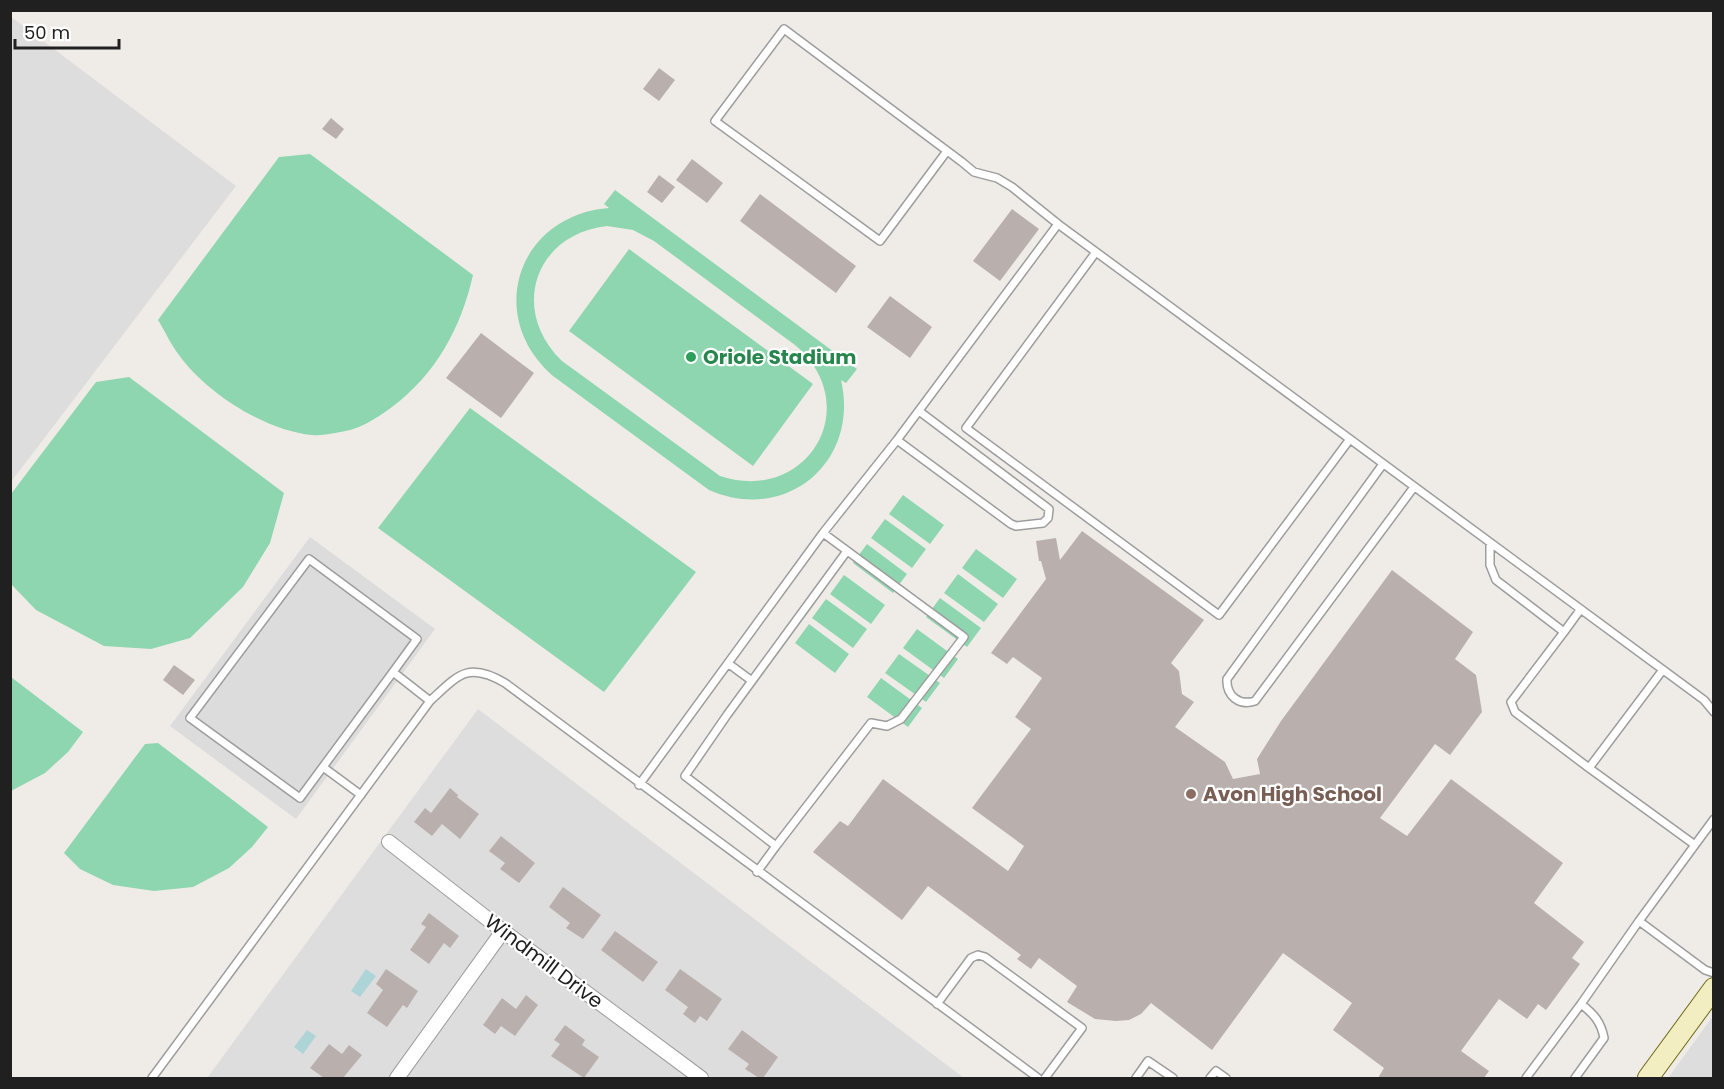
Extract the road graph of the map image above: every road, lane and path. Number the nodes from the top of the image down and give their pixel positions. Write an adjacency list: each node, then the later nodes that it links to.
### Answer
1 (947, 151): 1 (lane); 2 (lane)
2 (1058, 224): 3 (lane); 4 (lane)
3 (1096, 252): 5 (lane); 5 (lane)
4 (919, 411): 6 (lane); 6 (lane)
5 (1350, 439): 7 (lane)
6 (897, 440): 9 (lane)
7 (1383, 464): 8 (lane); 8 (lane)
8 (1414, 487): 10 (lane)
9 (824, 533): 11 (lane); 14 (lane)
10 (1490, 543): 12 (lane); 13 (lane)
11 (847, 551): 17 (lane); 27 (lane)
12 (1580, 610): 13 (lane); 15 (lane)
13 (1564, 632): 21 (lane)
14 (729, 664): 17 (lane); 22 (lane)
15 (1662, 671): 19 (lane); 21 (lane)
16 (393, 672): 18 (lane); 20 (lane); 20 (lane)
17 (752, 681): 27 (lane)
18 (430, 701): 22 (lane); 23 (lane)
19 (1713, 712)
20 (323, 767): 23 (lane)
21 (1589, 768): 26 (lane)
22 (639, 785): 28 (lane)
23 (361, 795): 35 (lane)
24 (1713, 819): 26 (lane)
25 (388, 842): 30 (street, Windmill Drive)
26 (1695, 845): 29 (lane)
27 (776, 846): 28 (lane)
28 (757, 872): 33 (lane)
29 (1639, 921): 31 (lane); 34 (lane)
30 (503, 931): 36 (street); 37 (street, Windmill Drive)
31 (1713, 973)
32 (1713, 988): 46 (street)
33 (936, 1004): 38 (lane); 39 (lane)
34 (1581, 1004): 44 (lane); 45 (lane)
35 (152, 1078)
36 (397, 1078)
37 (701, 1078)
38 (1038, 1078)
39 (1045, 1078)
40 (1136, 1078): 41 (lane)
41 (1173, 1078)
42 (1210, 1078): 43 (lane)
43 (1226, 1078)
44 (1526, 1078)
45 (1575, 1078)
46 (1648, 1078)

